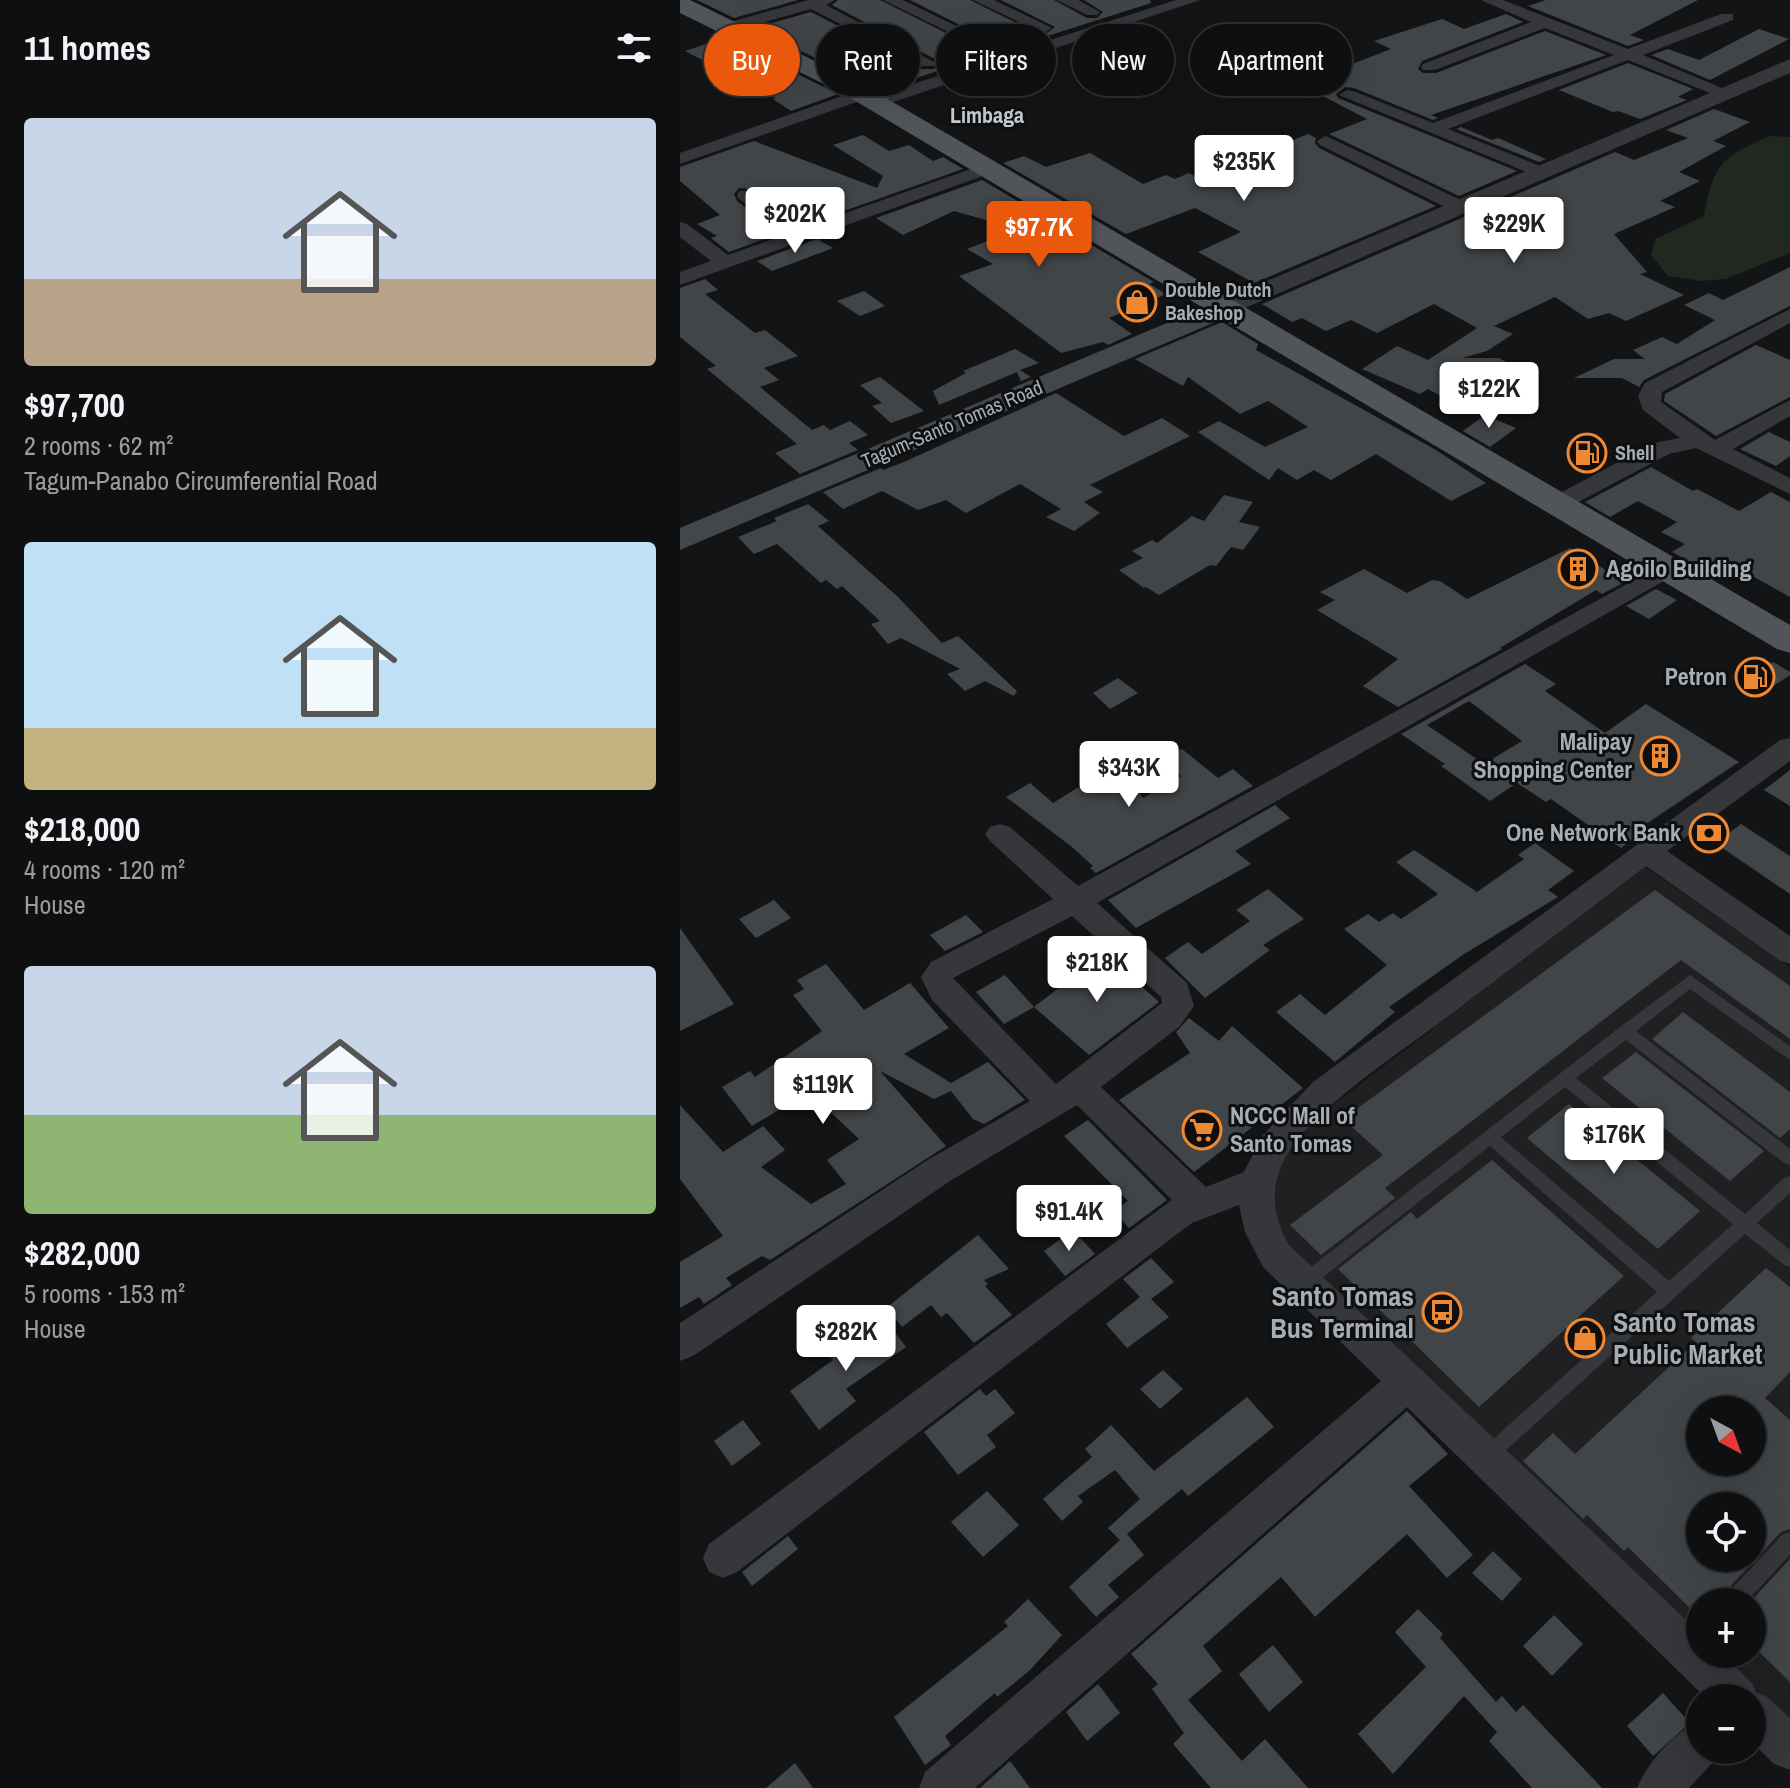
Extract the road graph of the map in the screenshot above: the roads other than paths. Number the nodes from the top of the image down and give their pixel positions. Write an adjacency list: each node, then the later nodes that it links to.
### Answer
1 (891, 0): 12 (street)
2 (981, 0): 13 (street)
3 (1065, 0): 13 (street)
4 (1192, 0): 18 (street)
5 (1489, 0): 9 (street)
6 (820, 2): 11 (street); 14 (street)
7 (680, 4): 10 (main road)
8 (1727, 17): 15 (street)
9 (1545, 22): 15 (street); 17 (street)
10 (723, 24)
11 (740, 24)
12 (955, 24)
13 (1056, 24)
14 (936, 55)
15 (1630, 55): 19 (street); 23 (street)
16 (1790, 65): 19 (street)
17 (1429, 67)
18 (920, 76)
19 (1726, 93): 27 (street)
20 (852, 96): 25 (street)
21 (874, 96): 26 (main road)
22 (1350, 96): 23 (street)
23 (1433, 129): 27 (street)
24 (1326, 141): 29 (street)
25 (680, 159)
26 (988, 168): 31 (street); 34 (main road)
27 (1539, 172): 29 (street)
28 (746, 195): 31 (street)
29 (1458, 206): 34 (street)
30 (680, 228): 32 (street)
31 (800, 235): 32 (street)
32 (725, 262): 33 (street)
33 (680, 279)
34 (1224, 308): 39 (main road); 40 (main road, Tagum-Santo Tomas Road)
35 (1790, 315): 37 (street)
36 (1790, 407): 37 (street)
37 (1708, 445): 38 (street); 39 (street)
38 (1790, 487)
39 (1557, 504): 41 (main road)
40 (680, 540)
41 (1669, 568): 42 (main road); 46 (street)
42 (1790, 641)
43 (1790, 747): 45 (street)
44 (1000, 834): 46 (street)
45 (1646, 851): 47 (street); 54 (street)
46 (1076, 901): 51 (street); 51 (street)
47 (1790, 952)
48 (1625, 1031): 49 (lane); 50 (lane); 53 (lane)
49 (1790, 1054)
50 (1565, 1078): 52 (lane); 57 (lane)
51 (1066, 1095): 56 (street); 61 (street)
52 (1490, 1137): 59 (lane); 60 (lane)
53 (1790, 1158)
54 (1256, 1183): 56 (street); 59 (street)
55 (1790, 1183): 57 (lane)
56 (1200, 1204): 65 (street)
57 (1745, 1224): 58 (lane); 60 (lane)
58 (1790, 1260)
59 (1303, 1283): 62 (street)
60 (1669, 1292): 63 (lane)
61 (680, 1344)
62 (1408, 1382): 63 (street); 73 (street)
63 (1486, 1456): 67 (street)
64 (1790, 1541): 66 (lane)
65 (723, 1558)
66 (1746, 1588)
67 (1686, 1636)
68 (1714, 1668): 69 (street)
69 (1726, 1684)
70 (1766, 1725): 71 (street)
71 (1790, 1748)
72 (1686, 1758): 74 (street)
73 (941, 1788)
74 (1659, 1788)

